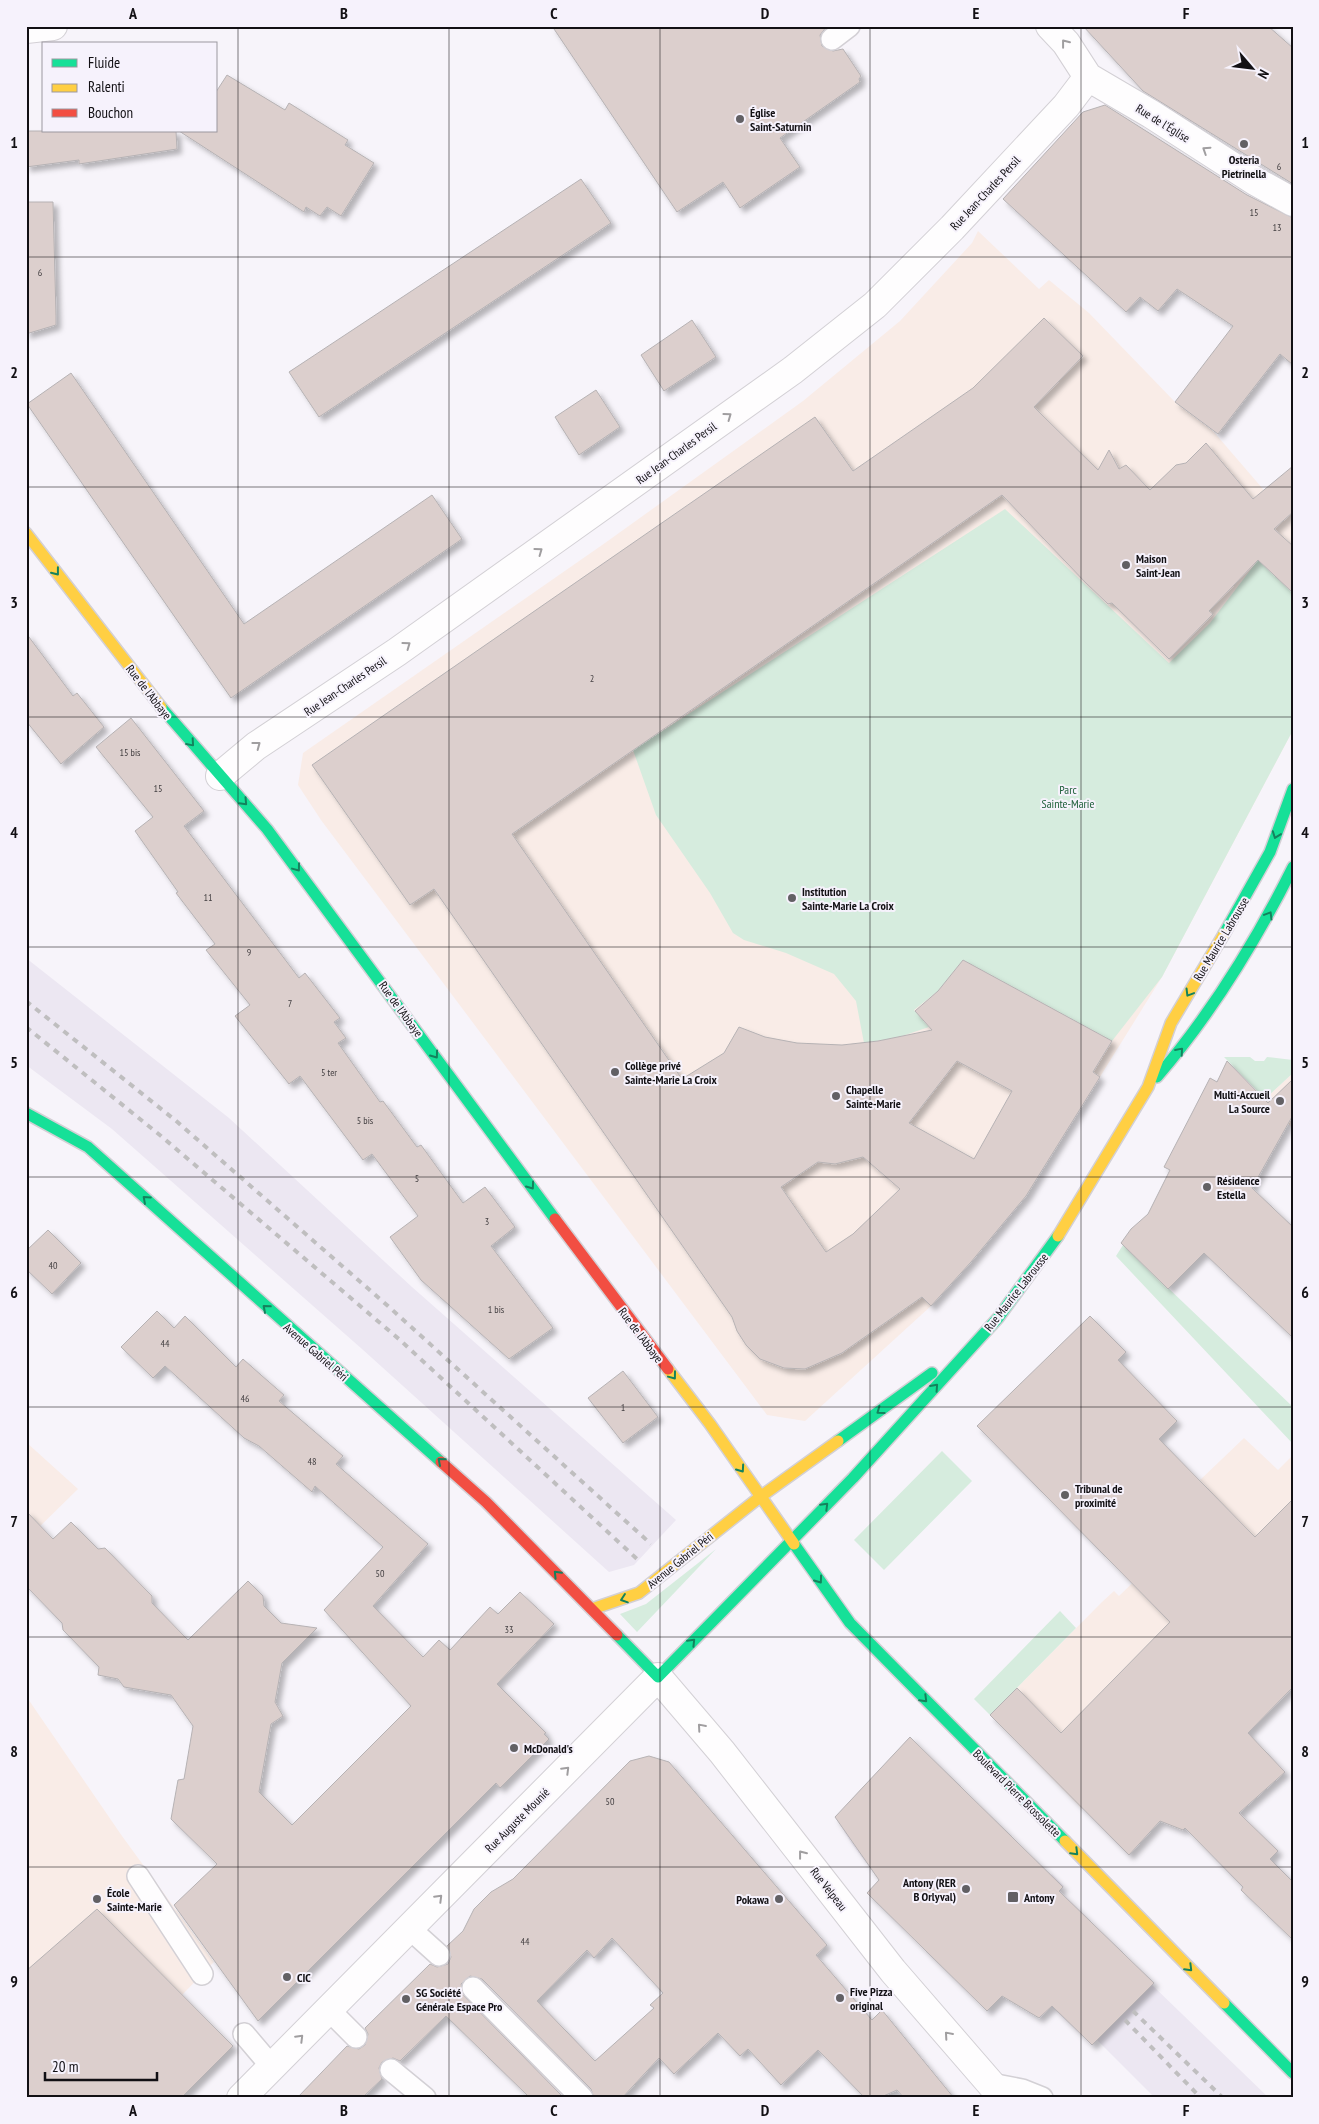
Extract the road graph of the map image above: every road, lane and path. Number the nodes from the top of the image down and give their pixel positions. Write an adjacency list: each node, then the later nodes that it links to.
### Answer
1 (53, 26): 4 (street)
2 (849, 26): 5 (lane)
3 (1050, 26): 6 (street, Rue de l'Église, one-way to 3)
4 (26, 29)
5 (832, 39)
6 (1088, 78): 7 (street, Rue de l'Église, one-way to 6); 9 (street, Rue Jean-Charles Persil, one-way to 6)
7 (1293, 202)
8 (26, 533): 9 (main road, Rue de l'Abbaye, one-way to 9)
9 (220, 776): 15 (main road, Rue de l'Abbaye, one-way to 15)
10 (1293, 790): 12 (main road, Rue Maurice Labrousse, one-way to 12)
11 (1293, 867): 12 (main road, Rue Maurice Labrousse, one-way to 11)
12 (1148, 1087): 14 (main road, Rue Maurice Labrousse)
13 (26, 1113): 17 (main road, Avenue Gabriel Péri, one-way to 13)
14 (976, 1341): 15 (main road, Rue Maurice Labrousse, one-way to 15); 16 (main road, Rue Maurice Labrousse, one-way to 14)
15 (760, 1497): 16 (main road, Boulevard Pierre Brossolette); 17 (main road, Avenue Gabriel Péri, one-way to 17)
16 (791, 1541): 18 (main road, Rue Auguste Mounié, one-way to 16); 29 (main road, Boulevard Pierre Brossolette, one-way to 29)
17 (592, 1609): 18 (main road, Avenue Gabriel Péri)
18 (658, 1677): 20 (street, Rue Auguste Mounié, one-way to 18); 30 (street, Rue Velpeau, one-way to 18)
19 (138, 1876): 22 (lane)
20 (409, 1928): 21 (lane); 24 (street, Rue Auguste Mounié)
21 (439, 1955)
22 (202, 1974)
23 (473, 1988): 33 (lane)
24 (329, 2010): 26 (lane); 27 (street, Rue Auguste Mounié, one-way to 24)
25 (244, 2034): 27 (lane)
26 (356, 2037)
27 (272, 2067): 31 (street, Rue Auguste Mounié)
28 (391, 2070): 32 (lane)
29 (1293, 2073)
30 (1011, 2092): 34 (lane)
31 (241, 2098)
32 (425, 2098)
33 (582, 2098)
34 (1042, 2098)

